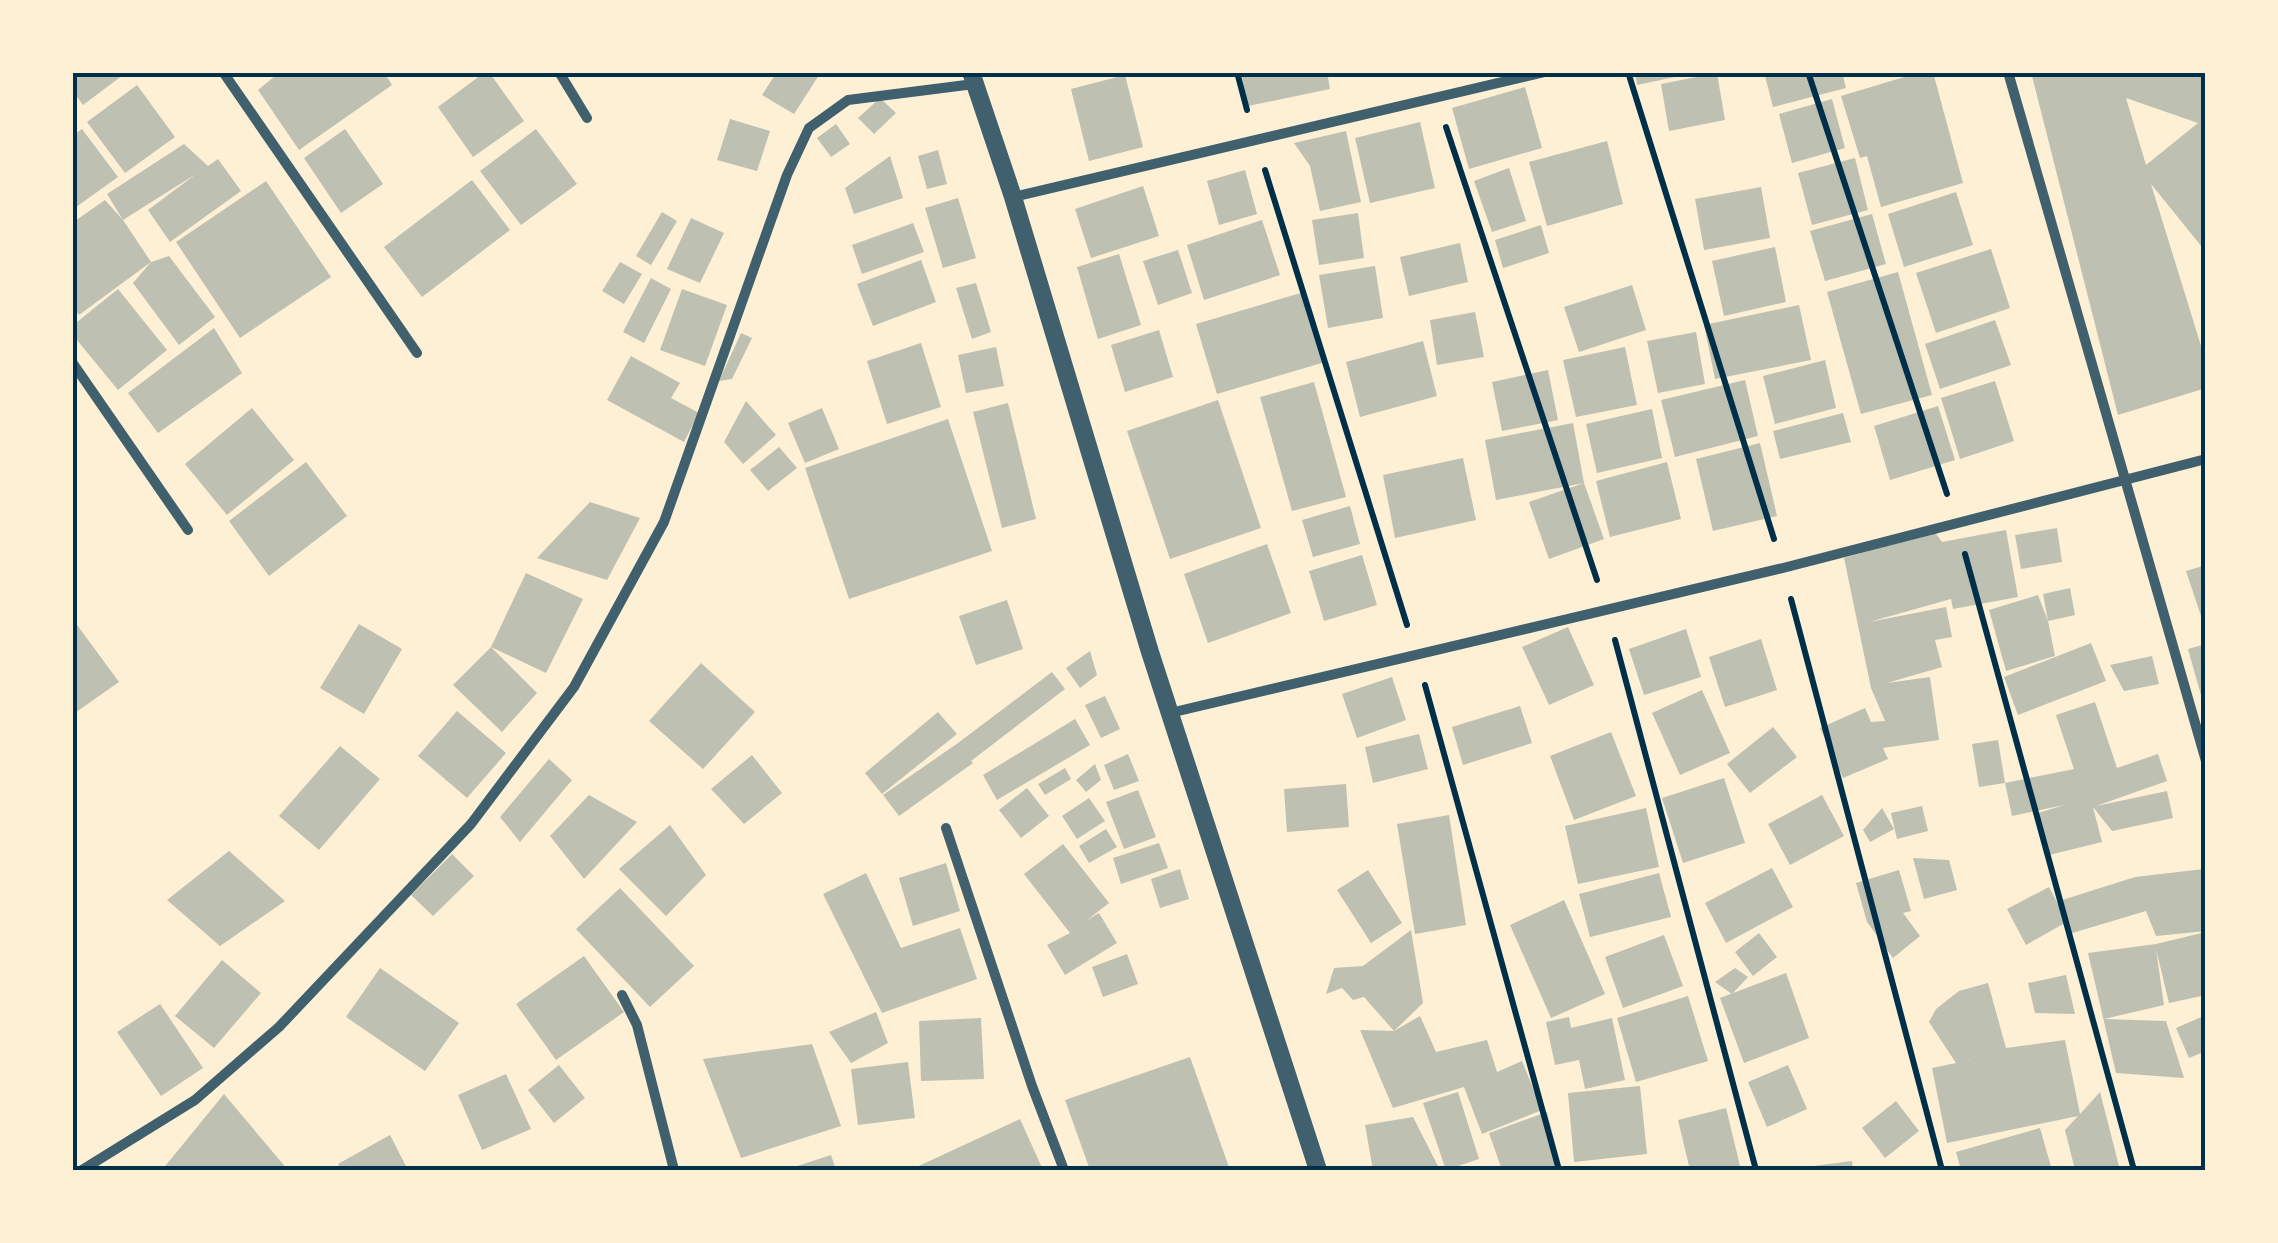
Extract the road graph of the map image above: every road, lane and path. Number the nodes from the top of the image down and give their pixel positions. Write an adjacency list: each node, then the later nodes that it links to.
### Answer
1 (224, 72): 13 (street)
2 (559, 72): 10 (street)
3 (1237, 72): 11 (path)
4 (1545, 72): 9 (street)
5 (1628, 72): 19 (path)
6 (1808, 72): 17 (path)
7 (2008, 72): 16 (street)
8 (972, 78): 12 (street); 26 (street)
9 (1437, 100): 11 (street); 20 (path)
10 (587, 118)
11 (1255, 139): 12 (street); 21 (path)
12 (1013, 196): 22 (street)
13 (417, 354)
14 (72, 362): 18 (street)
15 (2206, 459): 16 (street)
16 (2123, 480): 17 (street); 23 (street)
17 (1956, 522): 19 (street); 33 (path)
18 (188, 530)
19 (1783, 568): 20 (street); 32 (path)
20 (1606, 608): 21 (street); 31 (path)
21 (1417, 656): 22 (street); 30 (path)
22 (1170, 713): 29 (street)
23 (2206, 761)
24 (946, 828): 28 (street)
25 (622, 995): 27 (street)
26 (82, 1170)
27 (674, 1170)
28 (1064, 1170)
29 (1318, 1170)
30 (1559, 1170)
31 (1756, 1170)
32 (1942, 1170)
33 (2134, 1170)

